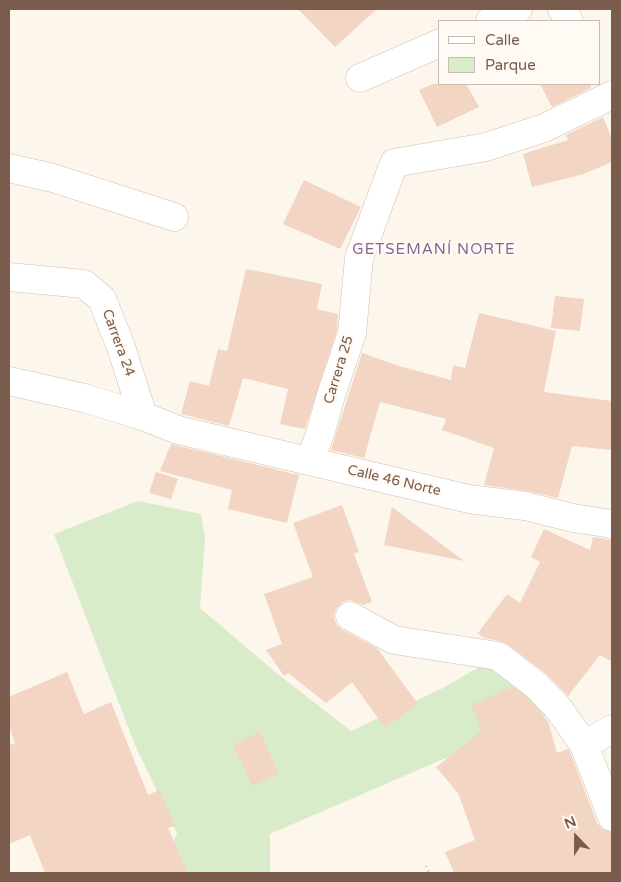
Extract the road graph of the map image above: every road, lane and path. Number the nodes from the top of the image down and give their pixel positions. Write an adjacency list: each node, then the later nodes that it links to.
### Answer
1 (518, 9): 3 (street)
2 (562, 9): 4 (street)
3 (492, 20)
4 (568, 20)
5 (438, 44): 6 (street)
6 (360, 78)
7 (608, 94): 13 (street, Carrera 25)
8 (9, 168): 9 (street)
9 (174, 217)
10 (9, 278): 12 (street, Carrera 24)
11 (9, 381): 12 (street)
12 (143, 416): 13 (street, Calle 46 Norte)
13 (310, 461): 14 (street, Calle 46 Norte)
14 (612, 524)
15 (350, 616): 17 (street)
16 (612, 728): 17 (street)
17 (584, 745): 18 (street)
18 (612, 817)
19 (426, 866): 20 (path)
20 (429, 873)

